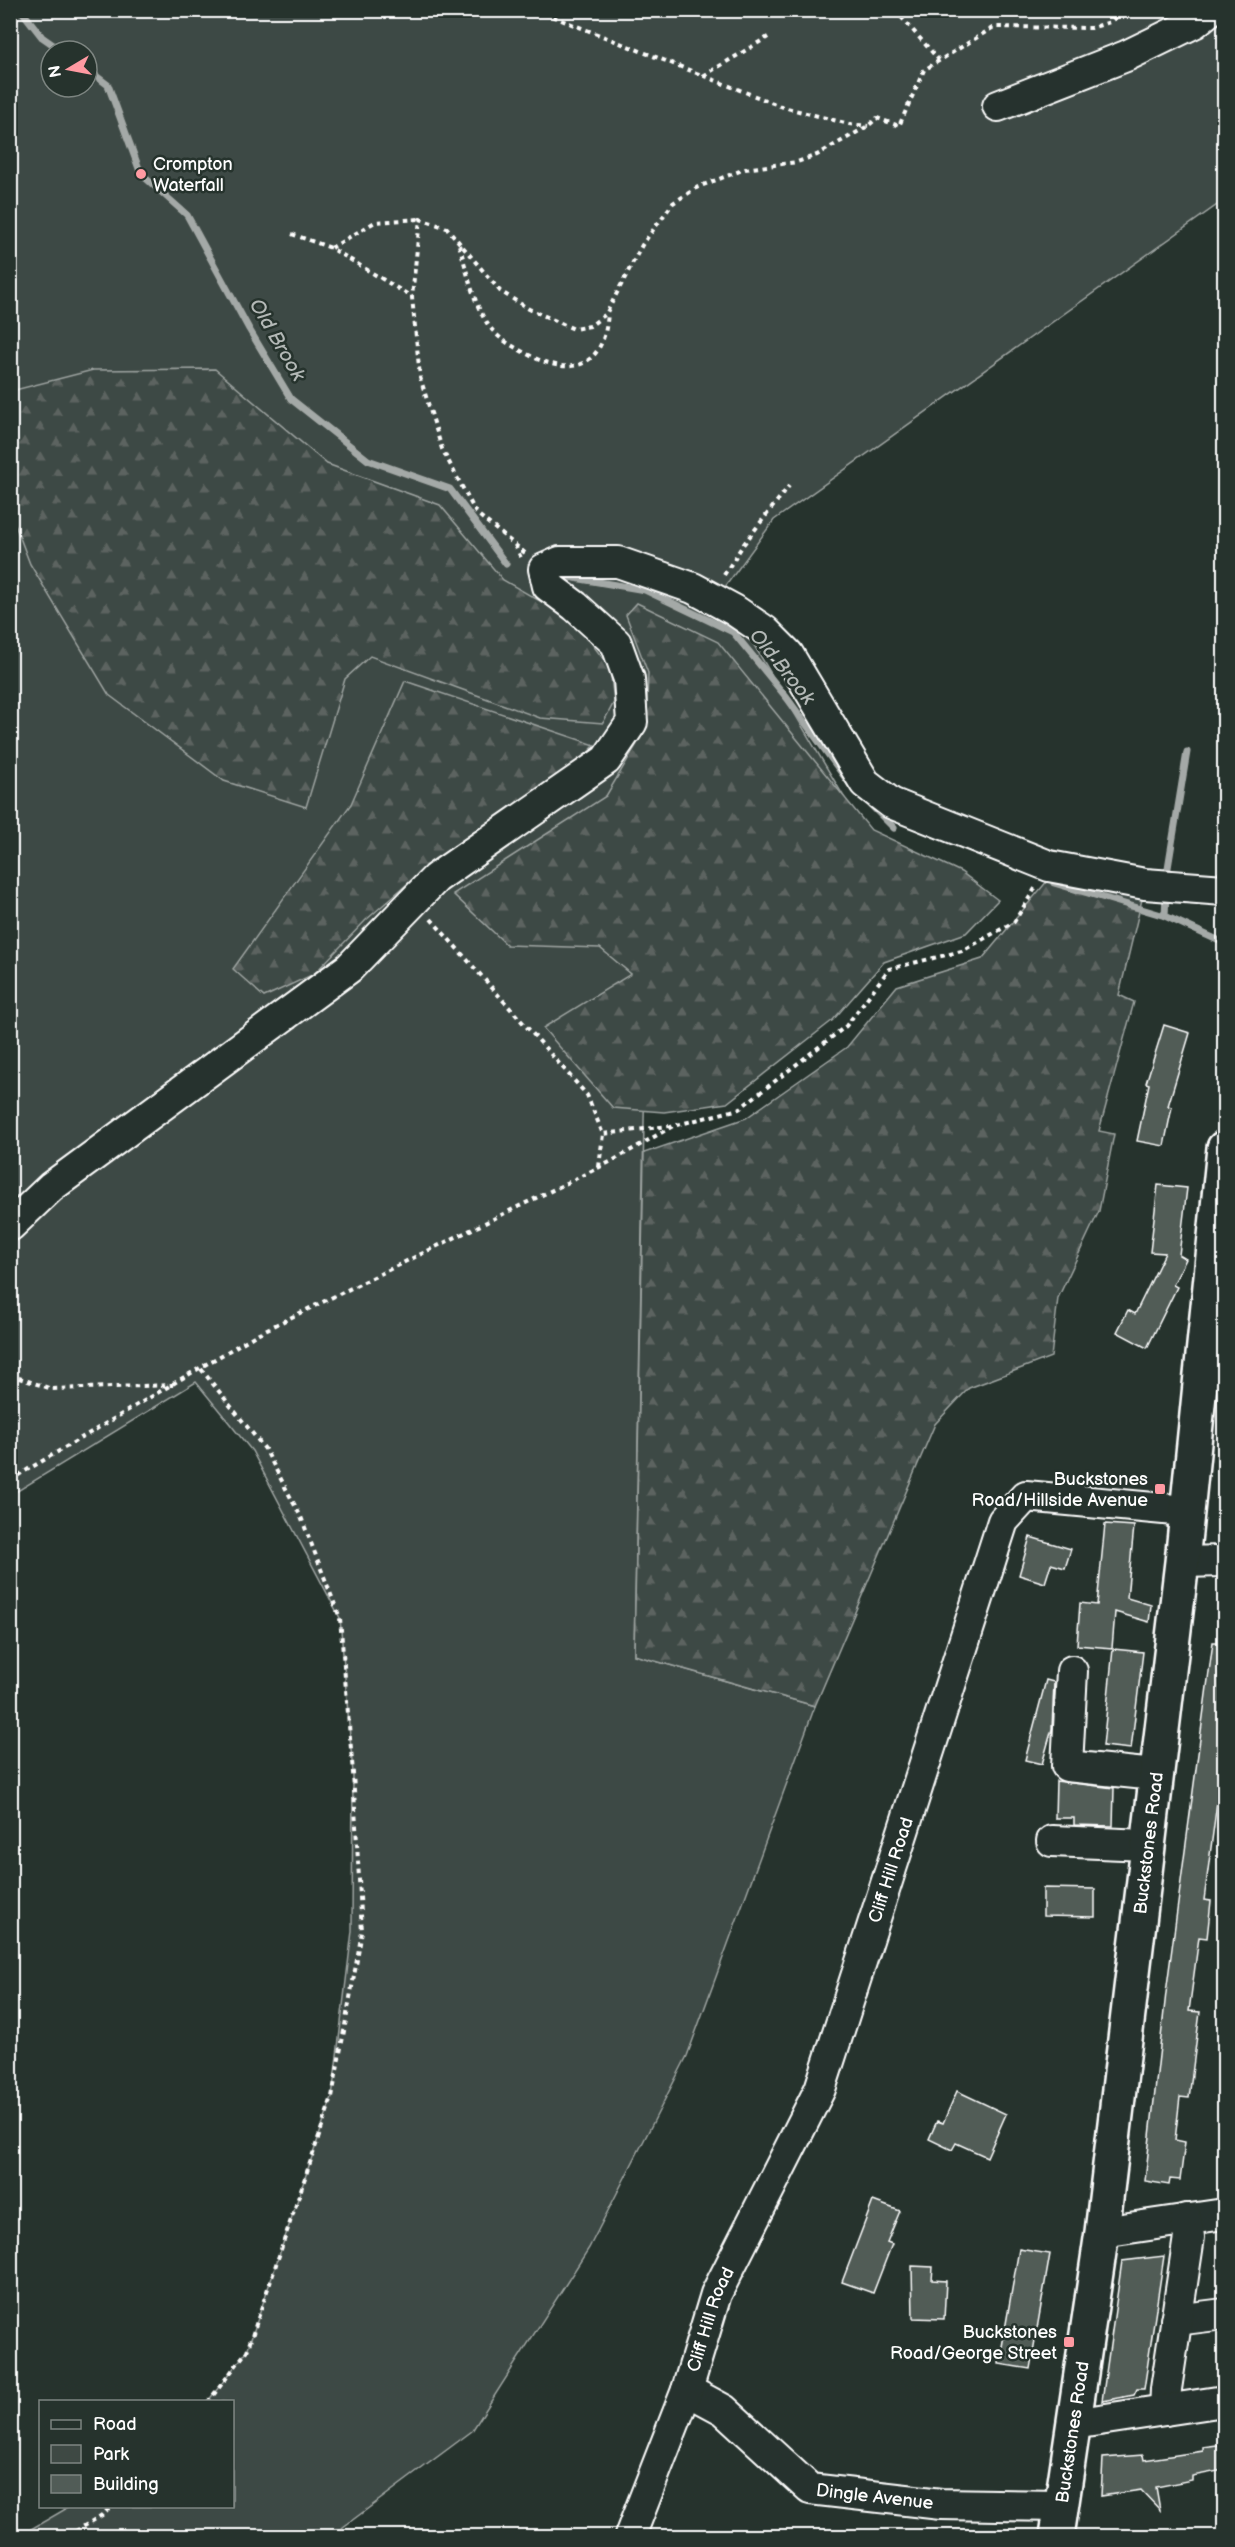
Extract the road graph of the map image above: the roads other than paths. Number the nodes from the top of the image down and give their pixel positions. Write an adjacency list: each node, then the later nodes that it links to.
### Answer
1 (1210, 10): 2 (street)
2 (998, 106)
3 (1224, 891): 5 (street)
4 (1224, 1148): 6 (main road, Buckstones Road)
5 (10, 1226)
6 (1185, 1510): 8 (main road, Buckstones Road); 18 (street, Cliff Hill Road)
7 (1224, 1561): 8 (street)
8 (1182, 1562): 10 (main road, Buckstones Road)
9 (1072, 1671): 10 (street)
10 (1155, 1775): 12 (main road, Buckstones Road)
11 (1052, 1841): 12 (street)
12 (1146, 1845): 15 (main road, Buckstones Road)
13 (1224, 2214): 14 (street)
14 (1186, 2219): 15 (street); 17 (street)
15 (1102, 2232): 21 (main road, Buckstones Road)
16 (1224, 2314): 17 (street)
17 (1176, 2320): 20 (street)
18 (687, 2390): 22 (street, Dingle Avenue); 23 (street)
19 (1224, 2402): 20 (street)
20 (1166, 2410): 21 (street)
21 (1073, 2424): 22 (main road, Buckstones Road)
22 (1059, 2521)
23 (630, 2536)

